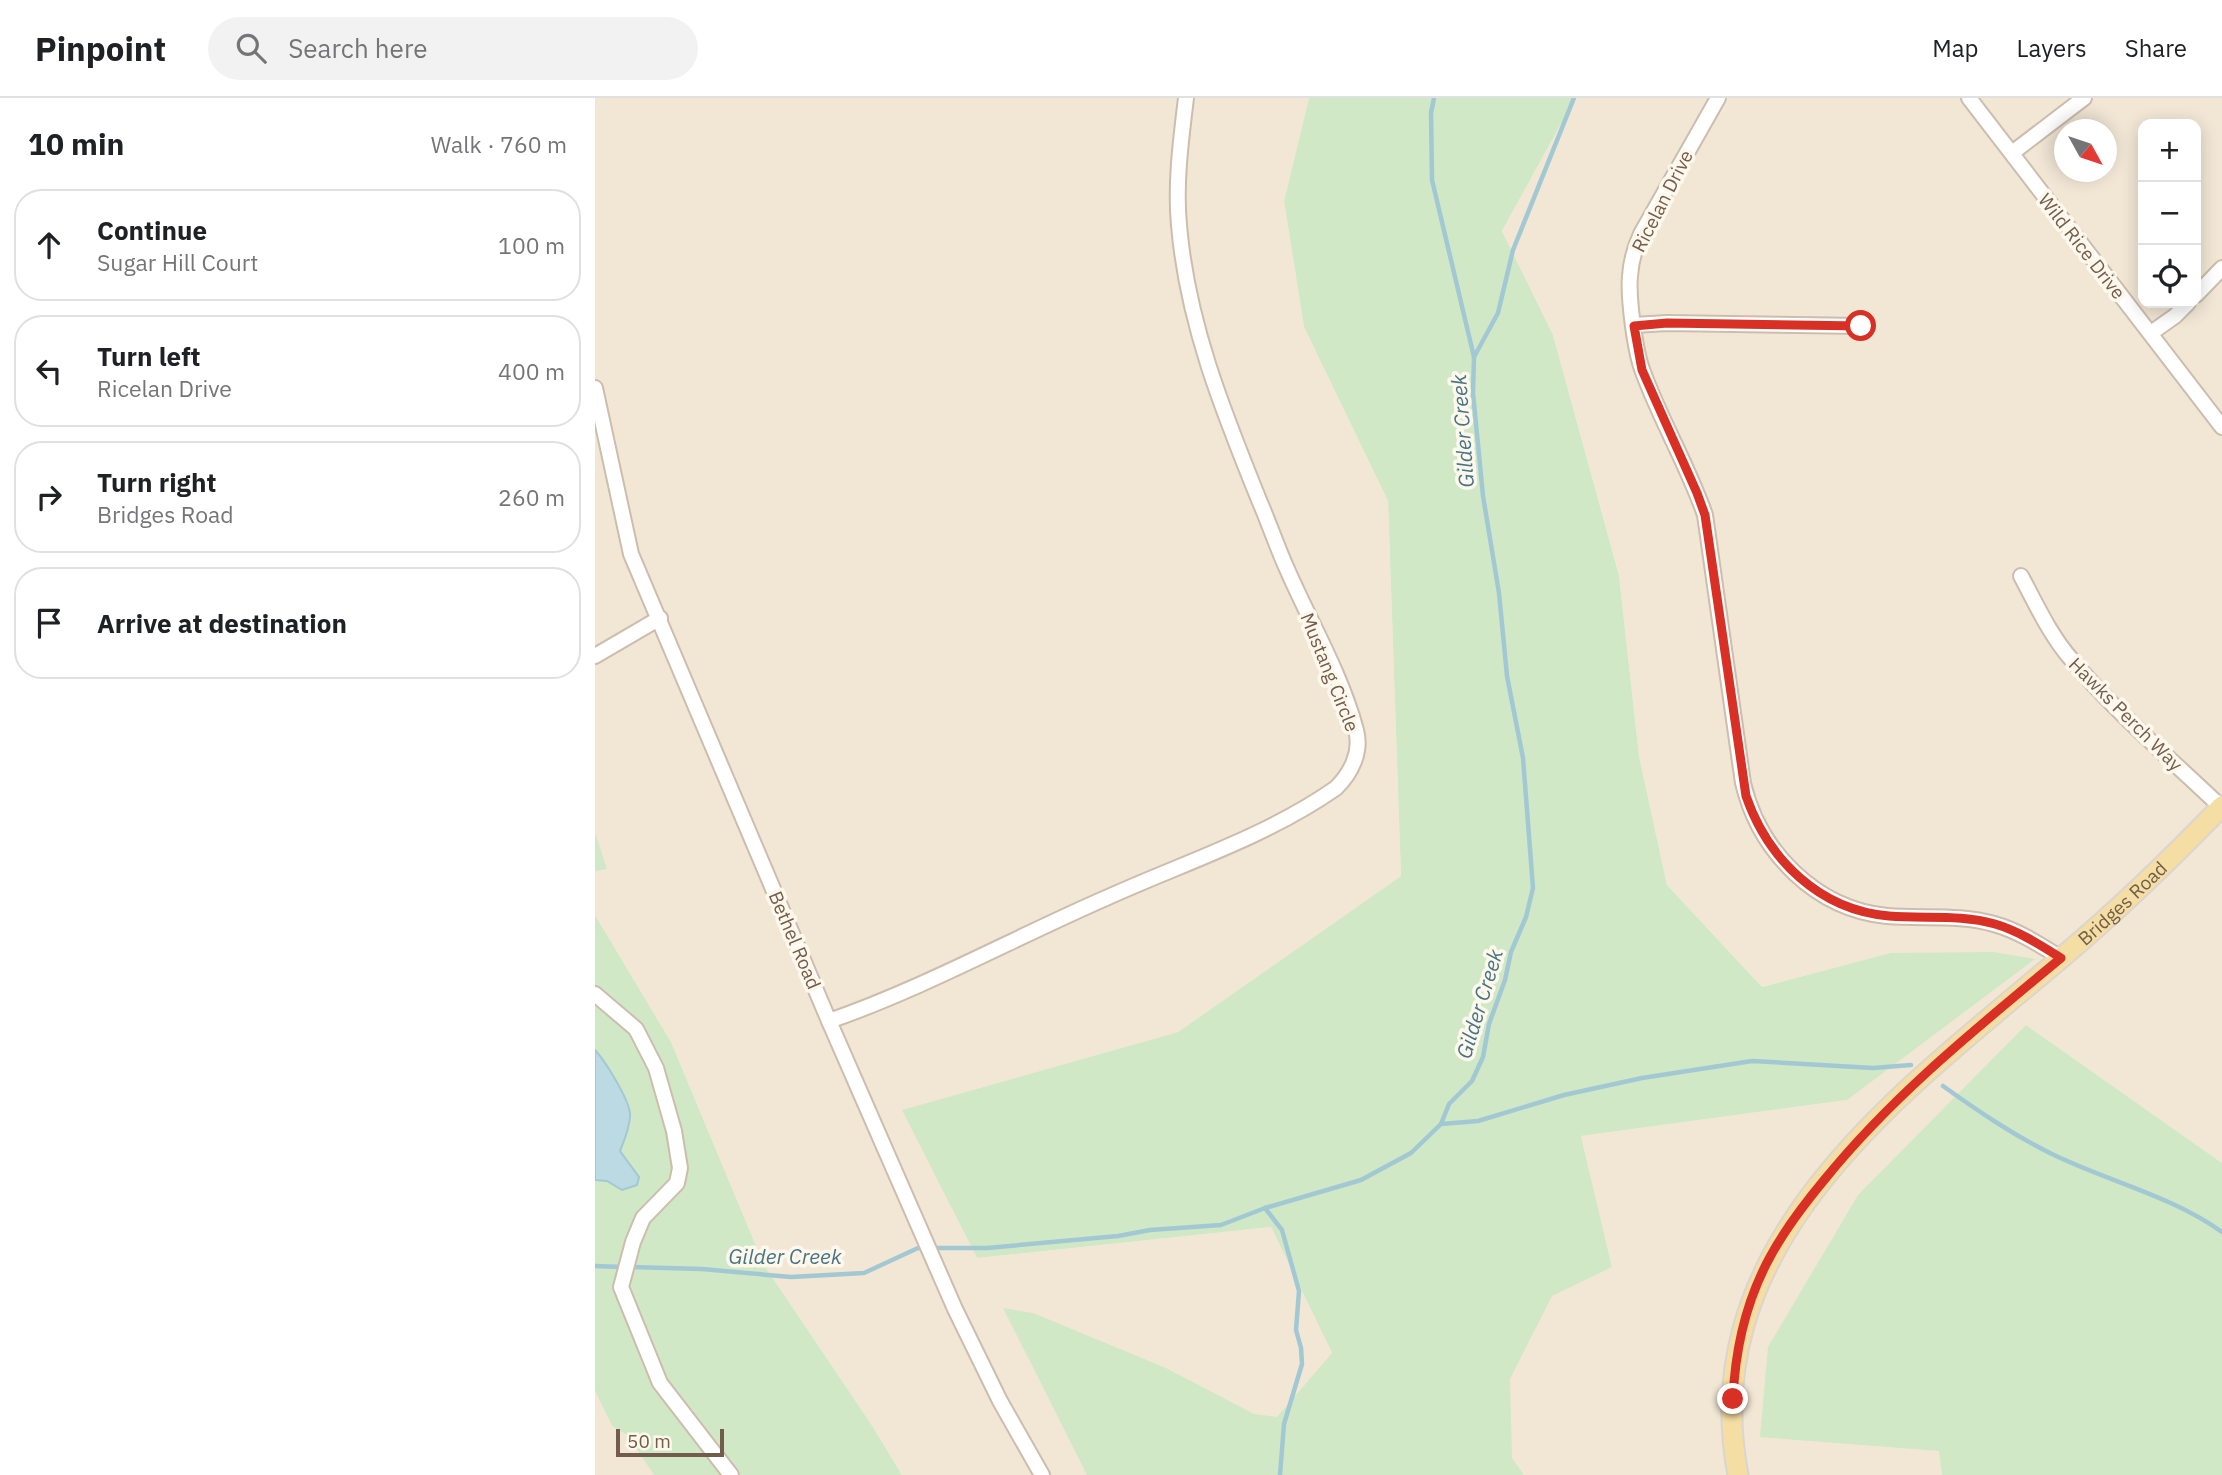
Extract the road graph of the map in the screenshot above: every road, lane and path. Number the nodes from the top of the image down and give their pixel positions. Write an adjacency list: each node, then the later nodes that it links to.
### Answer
1 (1186, 98): 20 (street, Mustang Circle)
2 (1717, 98): 9 (street, Ricelan Drive)
3 (1969, 98): 5 (street, Wild Rice Drive)
4 (2084, 98): 5 (street)
5 (2012, 153): 11 (street, Wild Rice Drive)
6 (2222, 268): 7 (street)
7 (2201, 290)
8 (2183, 308): 11 (street)
9 (1634, 326): 10 (street); 18 (street, Ricelan Drive)
10 (1861, 326)
11 (2151, 333): 13 (street, Wild Rice Drive)
12 (595, 388): 15 (street, Bethel Road)
13 (2222, 427)
14 (2021, 576): 17 (street, Hawks Perch Way)
15 (660, 618): 16 (street); 20 (street, Bethel Road)
16 (595, 656)
17 (2221, 807): 18 (main road, Bridges Road)
18 (2061, 958): 23 (main road, Bridges Road)
19 (595, 994): 21 (street)
20 (829, 1021): 22 (street, Bethel Road)
21 (731, 1475)
22 (1042, 1475)
23 (1738, 1475)

